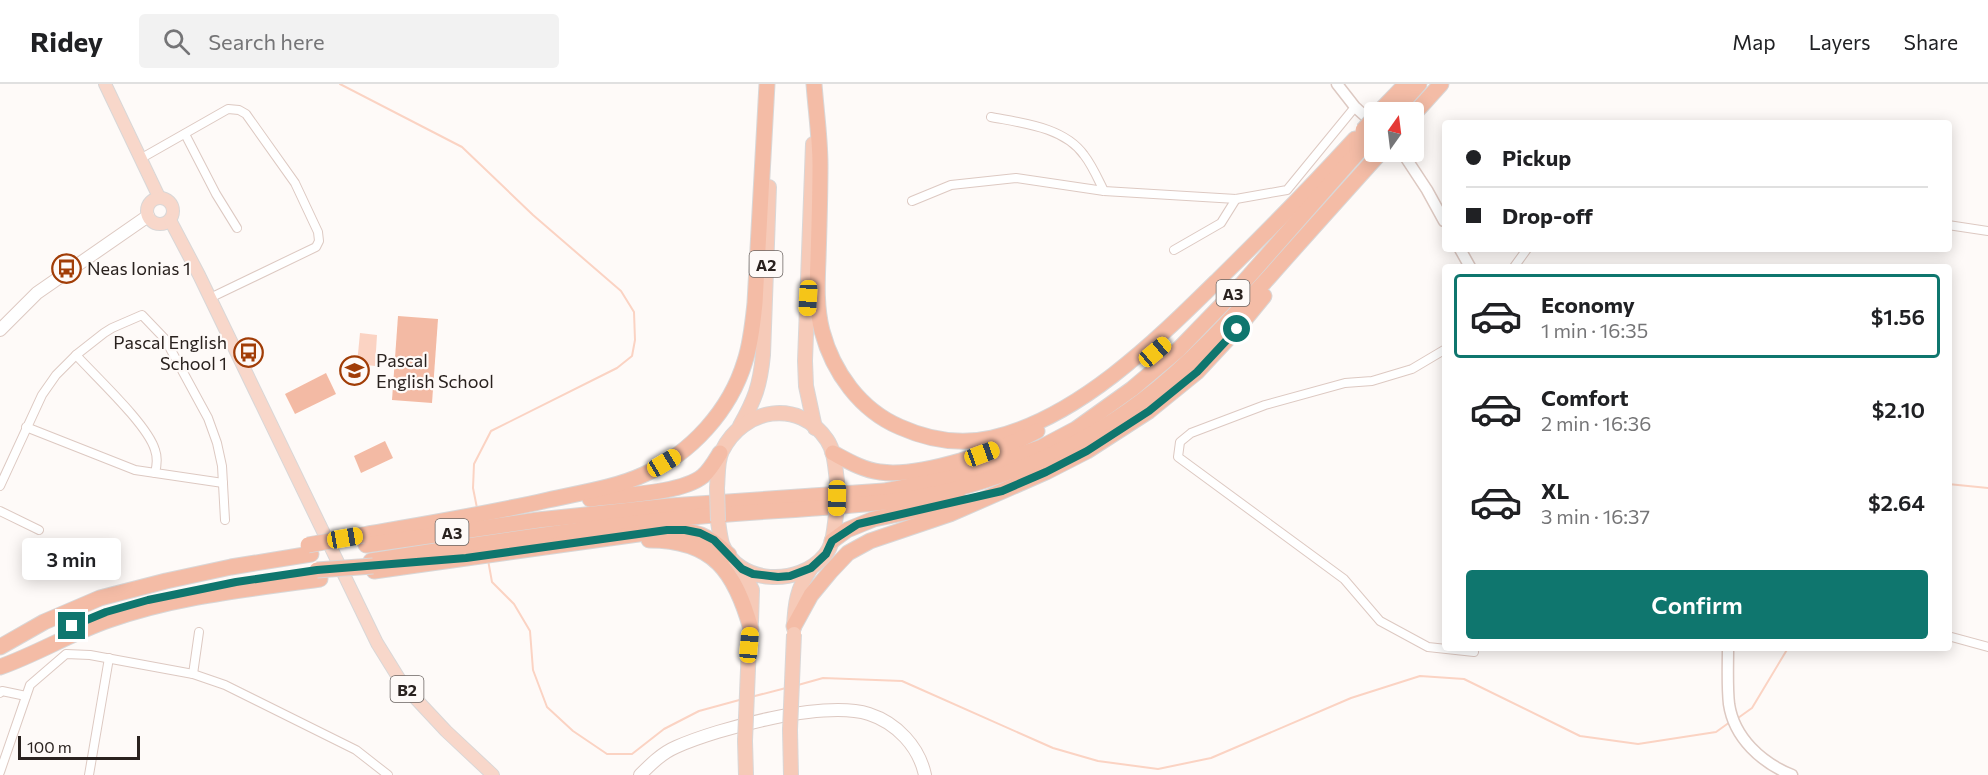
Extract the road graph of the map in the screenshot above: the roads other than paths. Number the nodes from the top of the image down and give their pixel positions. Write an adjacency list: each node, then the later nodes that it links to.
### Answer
1 (105, 84): 18 (main road, B2)
2 (1337, 84): 11 (street)
3 (1406, 84): 8 (highway)
4 (1419, 84): 9 (highway)
5 (1441, 84): 10 (highway)
6 (814, 86): 15 (highway); 39 (highway, A2)
7 (768, 91): 37 (highway, A2); 46 (highway)
8 (1389, 102)
9 (1403, 102)
10 (1424, 103)
11 (1355, 107): 13 (street); 23 (street)
12 (991, 117): 21 (street)
13 (1364, 120)
14 (185, 134): 18 (street); 29 (street); 33 (street)
15 (1364, 138)
16 (1364, 141): 17 (highway, A3)
17 (1356, 153): 41 (highway); 50 (highway, A3)
18 (140, 159): 22 (main road, B2)
19 (1372, 162): 30 (highway, A3)
20 (1409, 162): 26 (street)
21 (1104, 191): 23 (street); 24 (street)
22 (159, 197): 25 (main road); 27 (main road, B2)
23 (1236, 199): 32 (street)
24 (912, 201)
25 (148, 216): 27 (main road); 34 (main road)
26 (1442, 217)
27 (170, 220): 33 (main road, B2)
28 (1952, 226): 31 (street)
29 (237, 228)
30 (1311, 230): 45 (highway); 54 (highway, A3)
31 (1988, 231)
32 (1174, 250)
33 (210, 297): 75 (main road, B2)
34 (0, 330)
35 (1442, 351): 63 (street)
36 (76, 355): 38 (street); 42 (street); 43 (street)
37 (740, 426): 39 (highway); 40 (highway)
38 (26, 427): 42 (street); 44 (street)
39 (815, 428): 41 (highway)
40 (720, 453): 46 (highway); 53 (highway, bridge)
41 (833, 453): 52 (highway, bridge)
42 (155, 473): 43 (street)
43 (224, 483): 48 (street)
44 (0, 486)
45 (1002, 491): 52 (highway); 57 (highway)
46 (504, 510): 50 (highway)
47 (0, 511): 49 (street)
48 (225, 520)
49 (39, 530)
50 (365, 540): 61 (highway, A3)
51 (586, 540): 53 (highway); 54 (highway); 59 (highway)
52 (832, 541): 55 (highway)
53 (729, 555): 56 (highway)
54 (373, 566): 68 (highway)
55 (811, 568): 56 (highway); 57 (highway)
56 (742, 569): 59 (highway)
57 (794, 630): 78 (highway, bridge)
58 (199, 632): 69 (street)
59 (750, 637): 77 (highway, bridge)
60 (1952, 637): 62 (street)
61 (0, 646)
62 (1988, 647)
63 (1442, 649)
64 (1465, 651): 66 (street)
65 (1728, 651): 80 (street)
66 (1474, 652)
67 (109, 658): 69 (street); 71 (street); 73 (street)
68 (0, 666)
69 (193, 674): 74 (street)
70 (0, 693): 71 (street)
71 (26, 696): 72 (street)
72 (0, 772)
73 (89, 775)
74 (388, 775)
75 (493, 775)
76 (640, 775): 79 (main road)
77 (746, 775)
78 (791, 775)
79 (925, 775)
80 (1792, 775)

